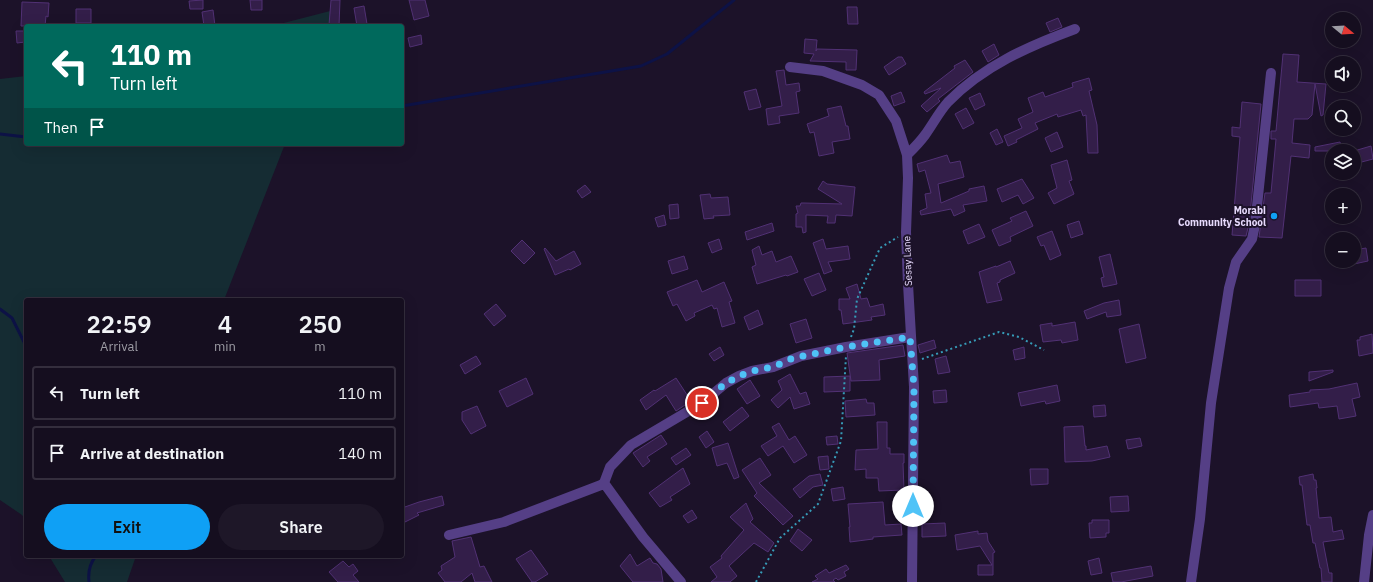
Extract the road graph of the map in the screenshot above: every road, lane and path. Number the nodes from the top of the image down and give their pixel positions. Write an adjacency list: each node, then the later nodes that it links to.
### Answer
1 (1075, 29): 4 (street)
2 (790, 67): 4 (street, Sesay Lane)
3 (1271, 72): 16 (street)
4 (907, 155): 5 (street, Sesay Lane)
5 (906, 232): 6 (street, Sesay Lane); 7 (path)
6 (910, 337): 7 (street); 9 (street, Sesay Lane)
7 (846, 347): 10 (street); 14 (path)
8 (1044, 350): 9 (path)
9 (912, 363): 15 (street, Sesay Lane)
10 (604, 483): 12 (street); 13 (street)
11 (1373, 515): 17 (street)
12 (449, 535)
13 (681, 582)
14 (756, 582)
15 (912, 582)
16 (1191, 582)
17 (1364, 582)

